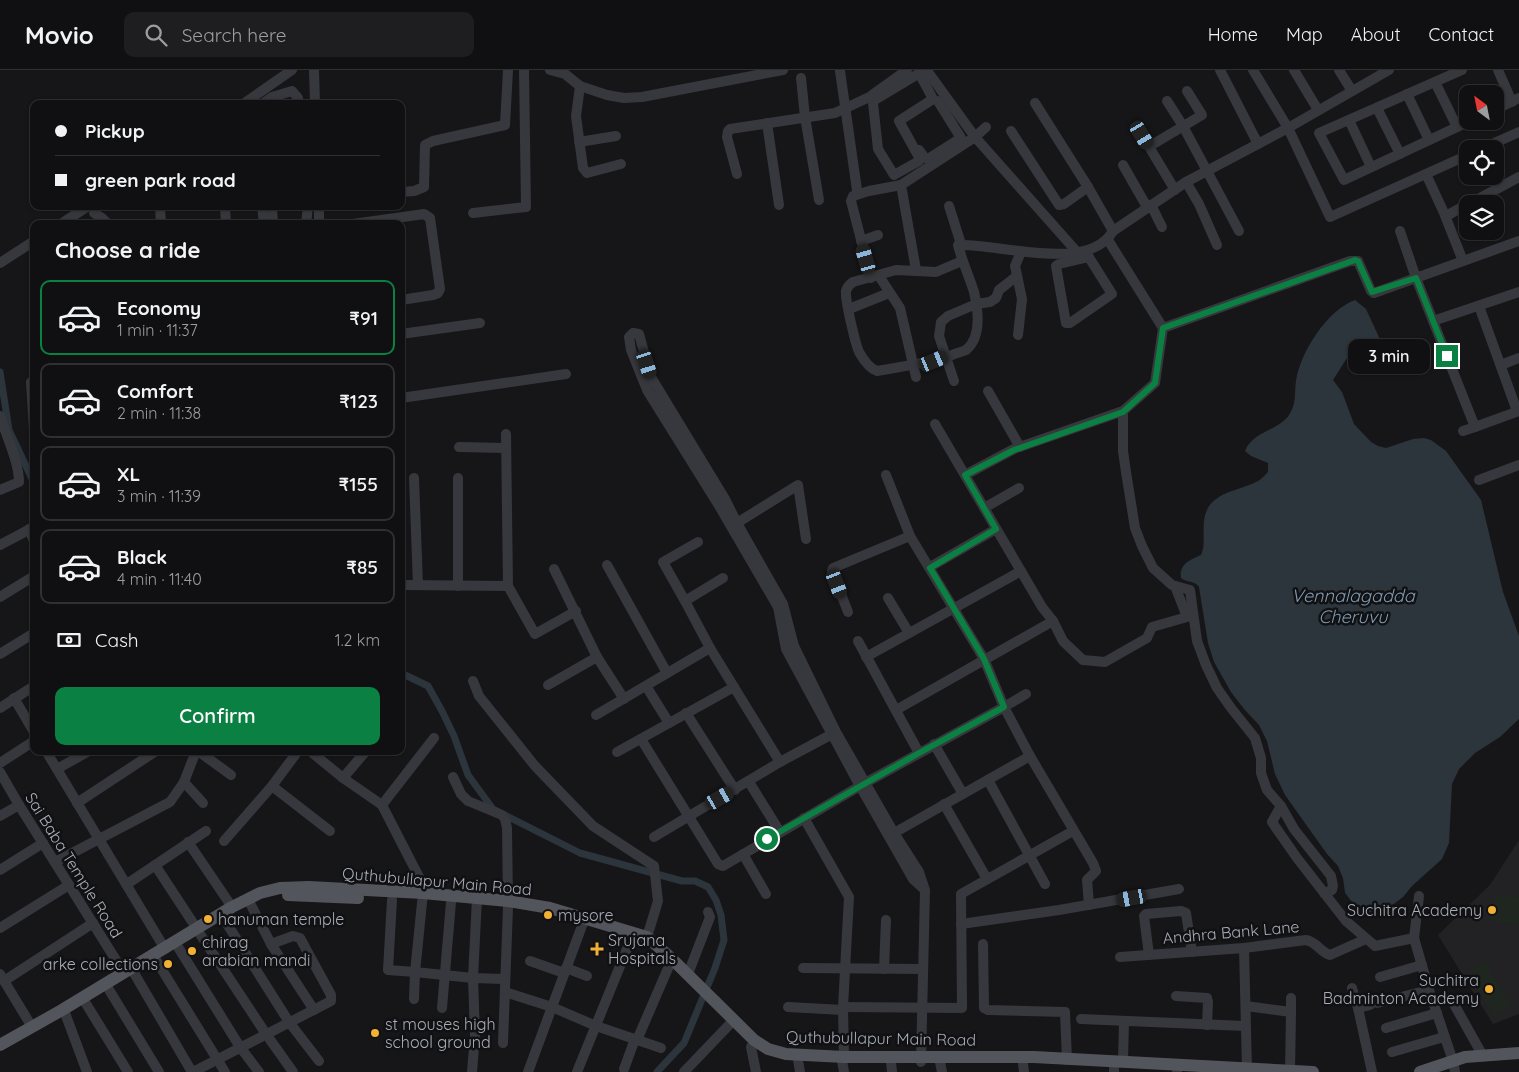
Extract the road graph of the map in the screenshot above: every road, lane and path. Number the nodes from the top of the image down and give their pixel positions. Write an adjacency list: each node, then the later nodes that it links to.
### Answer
1 (292, 70): 26 (street)
2 (314, 70): 29 (street)
3 (508, 70): 69 (street)
4 (524, 70): 78 (street)
5 (550, 70): 16 (street)
6 (783, 70): 20 (street)
7 (907, 70): 24 (street)
8 (1220, 70): 54 (street)
9 (1253, 70): 43 (street)
10 (1294, 70): 36 (street)
11 (1339, 70): 22 (street)
12 (1389, 70): 22 (street)
13 (1462, 70): 19 (street)
14 (1498, 70): 30 (street)
15 (840, 71): 35 (street)
16 (564, 72): 20 (street)
17 (921, 72): 17 (street); 24 (street); 25 (street)
18 (801, 78): 37 (street)
19 (1435, 82): 23 (street); 42 (street)
20 (580, 86): 51 (street)
21 (1187, 91): 40 (street)
22 (1352, 91): 36 (street)
23 (1407, 94): 34 (street); 49 (street)
24 (871, 96): 35 (street)
25 (942, 98): 48 (street); 52 (street); 52 (street)
26 (249, 100)
27 (268, 100): 28 (street)
28 (298, 100)
29 (316, 100)
30 (1516, 100): 33 (street)
31 (1167, 101): 40 (street)
32 (1035, 103): 66 (street)
33 (1504, 106)
34 (1377, 108): 38 (street); 55 (street)
35 (845, 109): 37 (street); 67 (street)
36 (1318, 110): 43 (street)
37 (805, 117): 39 (street); 71 (street)
38 (1349, 120): 59 (street); 59 (street)
39 (767, 123): 61 (street); 72 (street)
40 (1184, 126): 53 (street); 60 (street)
41 (986, 127): 48 (street)
42 (1457, 127): 49 (street)
43 (1288, 128): 54 (street); 62 (street)
44 (1011, 131): 66 (street)
45 (1519, 132): 50 (street)
46 (1142, 135): 68 (street)
47 (616, 136): 51 (street)
48 (975, 137): 52 (street); 93 (street)
49 (1429, 140): 55 (street)
50 (1502, 140)
51 (579, 142): 57 (street)
52 (962, 142): 65 (street)
53 (1155, 143)
54 (1258, 144): 60 (street)
55 (1400, 154): 59 (street)
56 (1459, 159): 62 (street)
57 (621, 164)
58 (1122, 165): 74 (street)
59 (1371, 167)
60 (1207, 171): 64 (street); 83 (street)
61 (737, 174)
62 (1426, 174): 77 (street)
63 (1519, 176): 70 (street)
64 (1186, 182): 68 (street); 91 (street)
65 (902, 185): 87 (street); 97 (street)
66 (1088, 187): 86 (street)
67 (857, 190)
68 (1175, 190): 74 (street)
69 (405, 192)
70 (1484, 195)
71 (818, 200)
72 (779, 206)
73 (949, 206): 90 (street)
74 (1149, 206): 82 (street); 86 (street)
75 (1459, 207): 77 (street)
76 (91, 210): 79 (street); 80 (street)
77 (1443, 212): 95 (street)
78 (473, 213)
79 (70, 220)
80 (104, 220)
81 (381, 220): 103 (street)
82 (1162, 227)
83 (1239, 231)
84 (1400, 231): 100 (street)
85 (878, 235): 87 (street)
86 (1111, 235): 93 (street); 109 (street)
87 (861, 241): 99 (street)
88 (1519, 242): 95 (street)
89 (30, 244): 96 (street)
90 (961, 244): 92 (street); 94 (street)
91 (1217, 245)
92 (1021, 252): 93 (street); 98 (street)
93 (1083, 254): 93 (street)
94 (962, 261): 97 (street); 104 (street)
95 (1463, 261): 100 (street)
96 (0, 263)
97 (916, 270): 99 (street)
98 (1017, 276): 104 (street); 111 (street)
99 (875, 277): 102 (street); 106 (street)
100 (1416, 278): 107 (street); 109 (street)
101 (1519, 292): 105 (street)
102 (889, 293): 106 (street); 114 (street)
103 (405, 299)
104 (976, 304): 112 (street); 112 (street)
105 (1479, 306): 107 (street); 115 (street)
106 (849, 309): 114 (street)
107 (1433, 321): 125 (street)
108 (480, 323): 110 (street)
109 (1163, 328): 122 (street)
110 (405, 333)
111 (1018, 336)
112 (946, 357): 114 (street); 118 (street)
113 (1519, 358): 115 (street)
114 (914, 365): 117 (street)
115 (1500, 365): 121 (street)
116 (566, 374): 120 (street)
117 (916, 377)
118 (954, 381)
119 (988, 391): 130 (street)
120 (405, 397)
121 (1518, 411): 125 (street)
122 (1123, 412): 130 (street); 157 (street)
123 (0, 416): 138 (street)
124 (935, 424): 133 (street)
125 (1474, 427): 126 (street)
126 (1463, 431)
127 (506, 434): 129 (street)
128 (459, 447): 129 (street)
129 (506, 448): 156 (street)
130 (1020, 448): 133 (street)
131 (1519, 465): 136 (street)
132 (886, 474): 143 (street)
133 (965, 475): 139 (street)
134 (414, 478): 154 (street)
135 (458, 478): 155 (street)
136 (1479, 480)
137 (1019, 488): 139 (street)
138 (0, 490)
139 (984, 508): 142 (street)
140 (737, 524): 144 (street); 168 (street); 168 (street)
141 (30, 529): 146 (street)
142 (996, 529): 149 (street); 150 (street)
143 (910, 536): 149 (street); 163 (street)
144 (806, 539)
145 (698, 542): 160 (street)
146 (0, 546)
147 (606, 565): 174 (street)
148 (554, 568): 162 (street)
149 (930, 568): 161 (street)
150 (1021, 571): 161 (street); 164 (street)
151 (30, 578): 158 (street)
152 (723, 578): 160 (street)
153 (405, 585): 154 (street)
154 (418, 585): 155 (street)
155 (458, 586): 156 (street)
156 (508, 586): 162 (street)
157 (1175, 586): 164 (street); 225 (street)
158 (0, 597)
159 (888, 598): 165 (street)
160 (685, 601): 169 (street)
161 (954, 608): 165 (street); 173 (street)
162 (576, 611): 171 (street)
163 (848, 612)
164 (1053, 621): 173 (street)
165 (909, 633): 172 (street)
166 (30, 635): 170 (street)
167 (858, 642): 172 (street)
168 (789, 645): 190 (street)
169 (710, 648): 174 (street); 178 (street)
170 (0, 654)
171 (597, 657): 176 (street); 182 (street)
172 (866, 657): 185 (street)
173 (984, 659): 183 (street); 185 (street)
174 (667, 673): 177 (street)
175 (472, 681): 269 (street)
176 (548, 685)
177 (646, 686): 182 (street); 188 (street)
178 (734, 687): 186 (street); 206 (street)
179 (30, 688): 181 (street)
180 (1026, 694): 183 (street)
181 (14, 698): 184 (street); 189 (street)
182 (624, 699): 187 (street)
183 (1004, 707): 194 (street); 205 (street)
184 (0, 708)
185 (896, 710): 196 (street)
186 (686, 713): 188 (street); 218 (street)
187 (596, 715)
188 (669, 723): 192 (street)
189 (30, 725)
190 (834, 733): 206 (street); 216 (street)
191 (434, 738): 224 (street)
192 (641, 739): 195 (street); 227 (street)
193 (30, 744): 207 (street)
194 (934, 744): 196 (street); 219 (street)
195 (617, 752)
196 (919, 753): 216 (street)
197 (48, 755): 208 (street)
198 (82, 755): 208 (street)
199 (150, 755): 220 (street)
200 (195, 755): 214 (street)
201 (202, 755): 210 (street)
202 (295, 755): 217 (street)
203 (315, 755): 212 (street)
204 (363, 755): 212 (street)
205 (1030, 756): 213 (street); 229 (street)
206 (780, 762): 215 (street)
207 (0, 763)
208 (56, 769): 220 (street)
209 (0, 772): 223 (street, Sai Baba Temple Road)
210 (230, 775)
211 (452, 777): 258 (street)
212 (343, 778): 224 (street)
213 (988, 780): 219 (street); 240 (street)
214 (184, 782): 221 (street); 234 (street)
215 (749, 782): 218 (street); 232 (street)
216 (862, 784): 228 (street); 233 (street); 249 (street)
217 (272, 786): 231 (street); 236 (street)
218 (735, 790): 227 (street)
219 (962, 794): 222 (street)
220 (77, 803): 234 (street)
221 (203, 803)
222 (944, 804): 233 (street); 244 (street)
223 (19, 805): 226 (street); 238 (street, Sai Baba Temple Road)
224 (382, 806): 253 (street)
225 (1281, 806): 250 (street); 250 (street)
226 (0, 816)
227 (689, 816): 235 (street); 239 (street)
228 (804, 818): 232 (street); 286 (street)
229 (1073, 830): 240 (street); 259 (street)
230 (206, 831): 237 (street)
231 (330, 831)
232 (780, 832): 239 (street)
233 (894, 833): 249 (street)
234 (99, 838): 241 (street); 245 (street)
235 (654, 838)
236 (224, 841)
237 (188, 842): 242 (street); 260 (street)
238 (43, 843): 241 (street, Sai Baba Temple Road); 243 (street)
239 (742, 854): 251 (street)
240 (1030, 855): 244 (street); 246 (street)
241 (55, 862): 247 (street, Sai Baba Temple Road)
242 (155, 865): 245 (street); 268 (street)
243 (0, 870)
244 (987, 879): 266 (street)
245 (127, 884): 277 (street)
246 (1045, 884)
247 (69, 885): 264 (street, Sai Baba Temple Road); 267 (street)
248 (1179, 889): 259 (street)
249 (925, 890): 288 (street)
250 (1324, 893): 270 (street)
251 (766, 894)
252 (1419, 896): 271 (street)
253 (423, 897): 254 (main road, Quthubullapur Main Road); 255 (main road, Quthubullapur Main Road); 256 (main road, Quthubullapur Main Road); 260 (main road, Quthubullapur Main Road); 290 (street)
254 (392, 900): 257 (main road, Quthubullapur Main Road); 290 (street)
255 (477, 901): 256 (main road, Quthubullapur Main Road); 258 (main road, Quthubullapur Main Road); 295 (street)
256 (451, 902): 292 (street)
257 (252, 904): 262 (main road, Quthubullapur Main Road); 273 (street)
258 (508, 904): 265 (main road, Quthubullapur Main Road); 269 (main road, Quthubullapur Main Road); 298 (street)
259 (1089, 905): 266 (street)
260 (232, 907): 268 (main road, Quthubullapur Main Road)
261 (708, 912): 296 (street)
262 (224, 919): 268 (main road, Quthubullapur Main Road); 321 (street)
263 (886, 920): 287 (street)
264 (93, 923): 291 (street, Sai Baba Temple Road); 294 (street)
265 (584, 923): 272 (main road, Quthubullapur Main Road); 289 (street)
266 (961, 924): 313 (street)
267 (0, 928)
268 (198, 931): 275 (main road, Quthubullapur Main Road); 277 (main road, Quthubullapur Main Road); 328 (street)
269 (647, 937): 296 (main road, Quthubullapur Main Road)
270 (1366, 938): 271 (street); 276 (street, Andhra Bank Lane)
271 (1414, 938): 283 (street)
272 (631, 939): 284 (main road, Quthubullapur Main Road); 324 (street)
273 (271, 944): 315 (street); 315 (street)
274 (983, 944): 343 (street)
275 (178, 947): 281 (main road, Quthubullapur Main Road); 333 (street)
276 (1244, 948): 278 (street, Andhra Bank Lane); 307 (street)
277 (165, 949): 291 (main road, Quthubullapur Main Road)
278 (1192, 952): 279 (street, Andhra Bank Lane); 279 (street)
279 (1149, 955): 280 (street, Andhra Bank Lane)
280 (1120, 957)
281 (156, 960): 291 (main road, Quthubullapur Main Road); 342 (street)
282 (530, 961): 289 (street)
283 (1422, 965): 297 (street); 301 (street)
284 (669, 966): 296 (main road, Quthubullapur Main Road); 330 (street)
285 (802, 968): 286 (street)
286 (845, 969): 287 (street); 312 (street)
287 (884, 969): 288 (street)
288 (922, 969): 313 (street)
289 (565, 971): 293 (street); 309 (street)
290 (415, 972): 292 (street); 305 (street)
291 (125, 975): 299 (main road, Quthubullapur Main Road); 326 (main road, Quthubullapur Main Road); 359 (street, Sai Baba Temple Road)
292 (446, 976): 295 (street); 311 (street)
293 (587, 976)
294 (2, 977): 326 (street)
295 (473, 978): 298 (street); 363 (street)
296 (688, 978): 319 (main road, Quthubullapur Main Road)
297 (1380, 978)
298 (504, 979): 302 (street)
299 (108, 988): 306 (main road, Quthubullapur Main Road); 358 (street)
300 (1352, 988): 314 (street)
301 (1429, 990): 314 (street); 318 (street)
302 (505, 992): 309 (street); 331 (street)
303 (1176, 996): 323 (street)
304 (1291, 998): 316 (street)
305 (414, 999)
306 (86, 1002): 317 (main road, Quthubullapur Main Road); 357 (street)
307 (1246, 1006): 316 (street); 325 (street)
308 (1455, 1006): 339 (street)
309 (552, 1007): 324 (street); 364 (street)
310 (788, 1007): 312 (street)
311 (442, 1008)
312 (843, 1008): 313 (street); 345 (street)
313 (922, 1008): 340 (street)
314 (1358, 1008): 371 (street)
315 (314, 1010): 321 (street)
316 (1291, 1012): 355 (street)
317 (65, 1013): 336 (main road, Quthubullapur Main Road); 356 (street)
318 (1437, 1013): 327 (street); 329 (street)
319 (721, 1014): 334 (main road, Quthubullapur Main Road); 345 (main road, Quthubullapur Main Road); 366 (street)
320 (1081, 1019): 322 (street)
321 (289, 1022): 328 (street); 344 (street)
322 (1124, 1022): 323 (street); 349 (street)
323 (1207, 1025): 325 (street)
324 (596, 1026): 330 (street); 365 (street)
325 (1245, 1026): 353 (street)
326 (32, 1027): 332 (main road, Quthubullapur Main Road)
327 (1386, 1028)
328 (266, 1034): 333 (street); 362 (street)
329 (1444, 1037): 337 (street); 350 (street)
330 (636, 1040): 335 (street); 352 (street)
331 (502, 1043)
332 (0, 1045)
333 (240, 1047): 342 (street); 361 (street)
334 (751, 1047): 346 (main road, Quthubullapur Main Road); 367 (street)
335 (660, 1048)
336 (0, 1052)
337 (1392, 1052)
338 (1519, 1053): 339 (main road)
339 (1484, 1056): 350 (main road)
340 (922, 1059): 343 (main road, Quthubullapur Main Road); 345 (main road, Quthubullapur Main Road); 347 (main road, Quthubullapur Main Road); 348 (main road, Quthubullapur Main Road)
341 (1519, 1059): 350 (main road)
342 (216, 1060): 359 (street); 360 (street)
343 (1067, 1060): 349 (main road, Quthubullapur Main Road)
344 (319, 1061)
345 (843, 1063): 346 (main road, Quthubullapur Main Road); 347 (main road, Quthubullapur Main Road)
346 (799, 1066)
347 (892, 1067)
348 (941, 1067): 351 (main road, Quthubullapur Main Road)
349 (1117, 1067): 351 (main road, Quthubullapur Main Road); 353 (main road, Quthubullapur Main Road); 354 (main road, Quthubullapur Main Road)
350 (1454, 1067): 372 (main road)
351 (1024, 1068)
352 (624, 1069)
353 (1247, 1069): 355 (main road, Quthubullapur Main Road)
354 (1148, 1070): 368 (main road, Quthubullapur Main Road)
355 (1290, 1071): 370 (main road, Quthubullapur Main Road)
356 (87, 1072)
357 (128, 1072)
358 (159, 1072)
359 (192, 1072)
360 (225, 1072)
361 (259, 1072)
362 (293, 1072)
363 (472, 1072)
364 (528, 1072)
365 (577, 1072)
366 (684, 1072)
367 (756, 1072)
368 (1177, 1072): 369 (main road, Quthubullapur Main Road)
369 (1206, 1072)
370 (1313, 1072)
371 (1372, 1072)
372 (1420, 1072)

